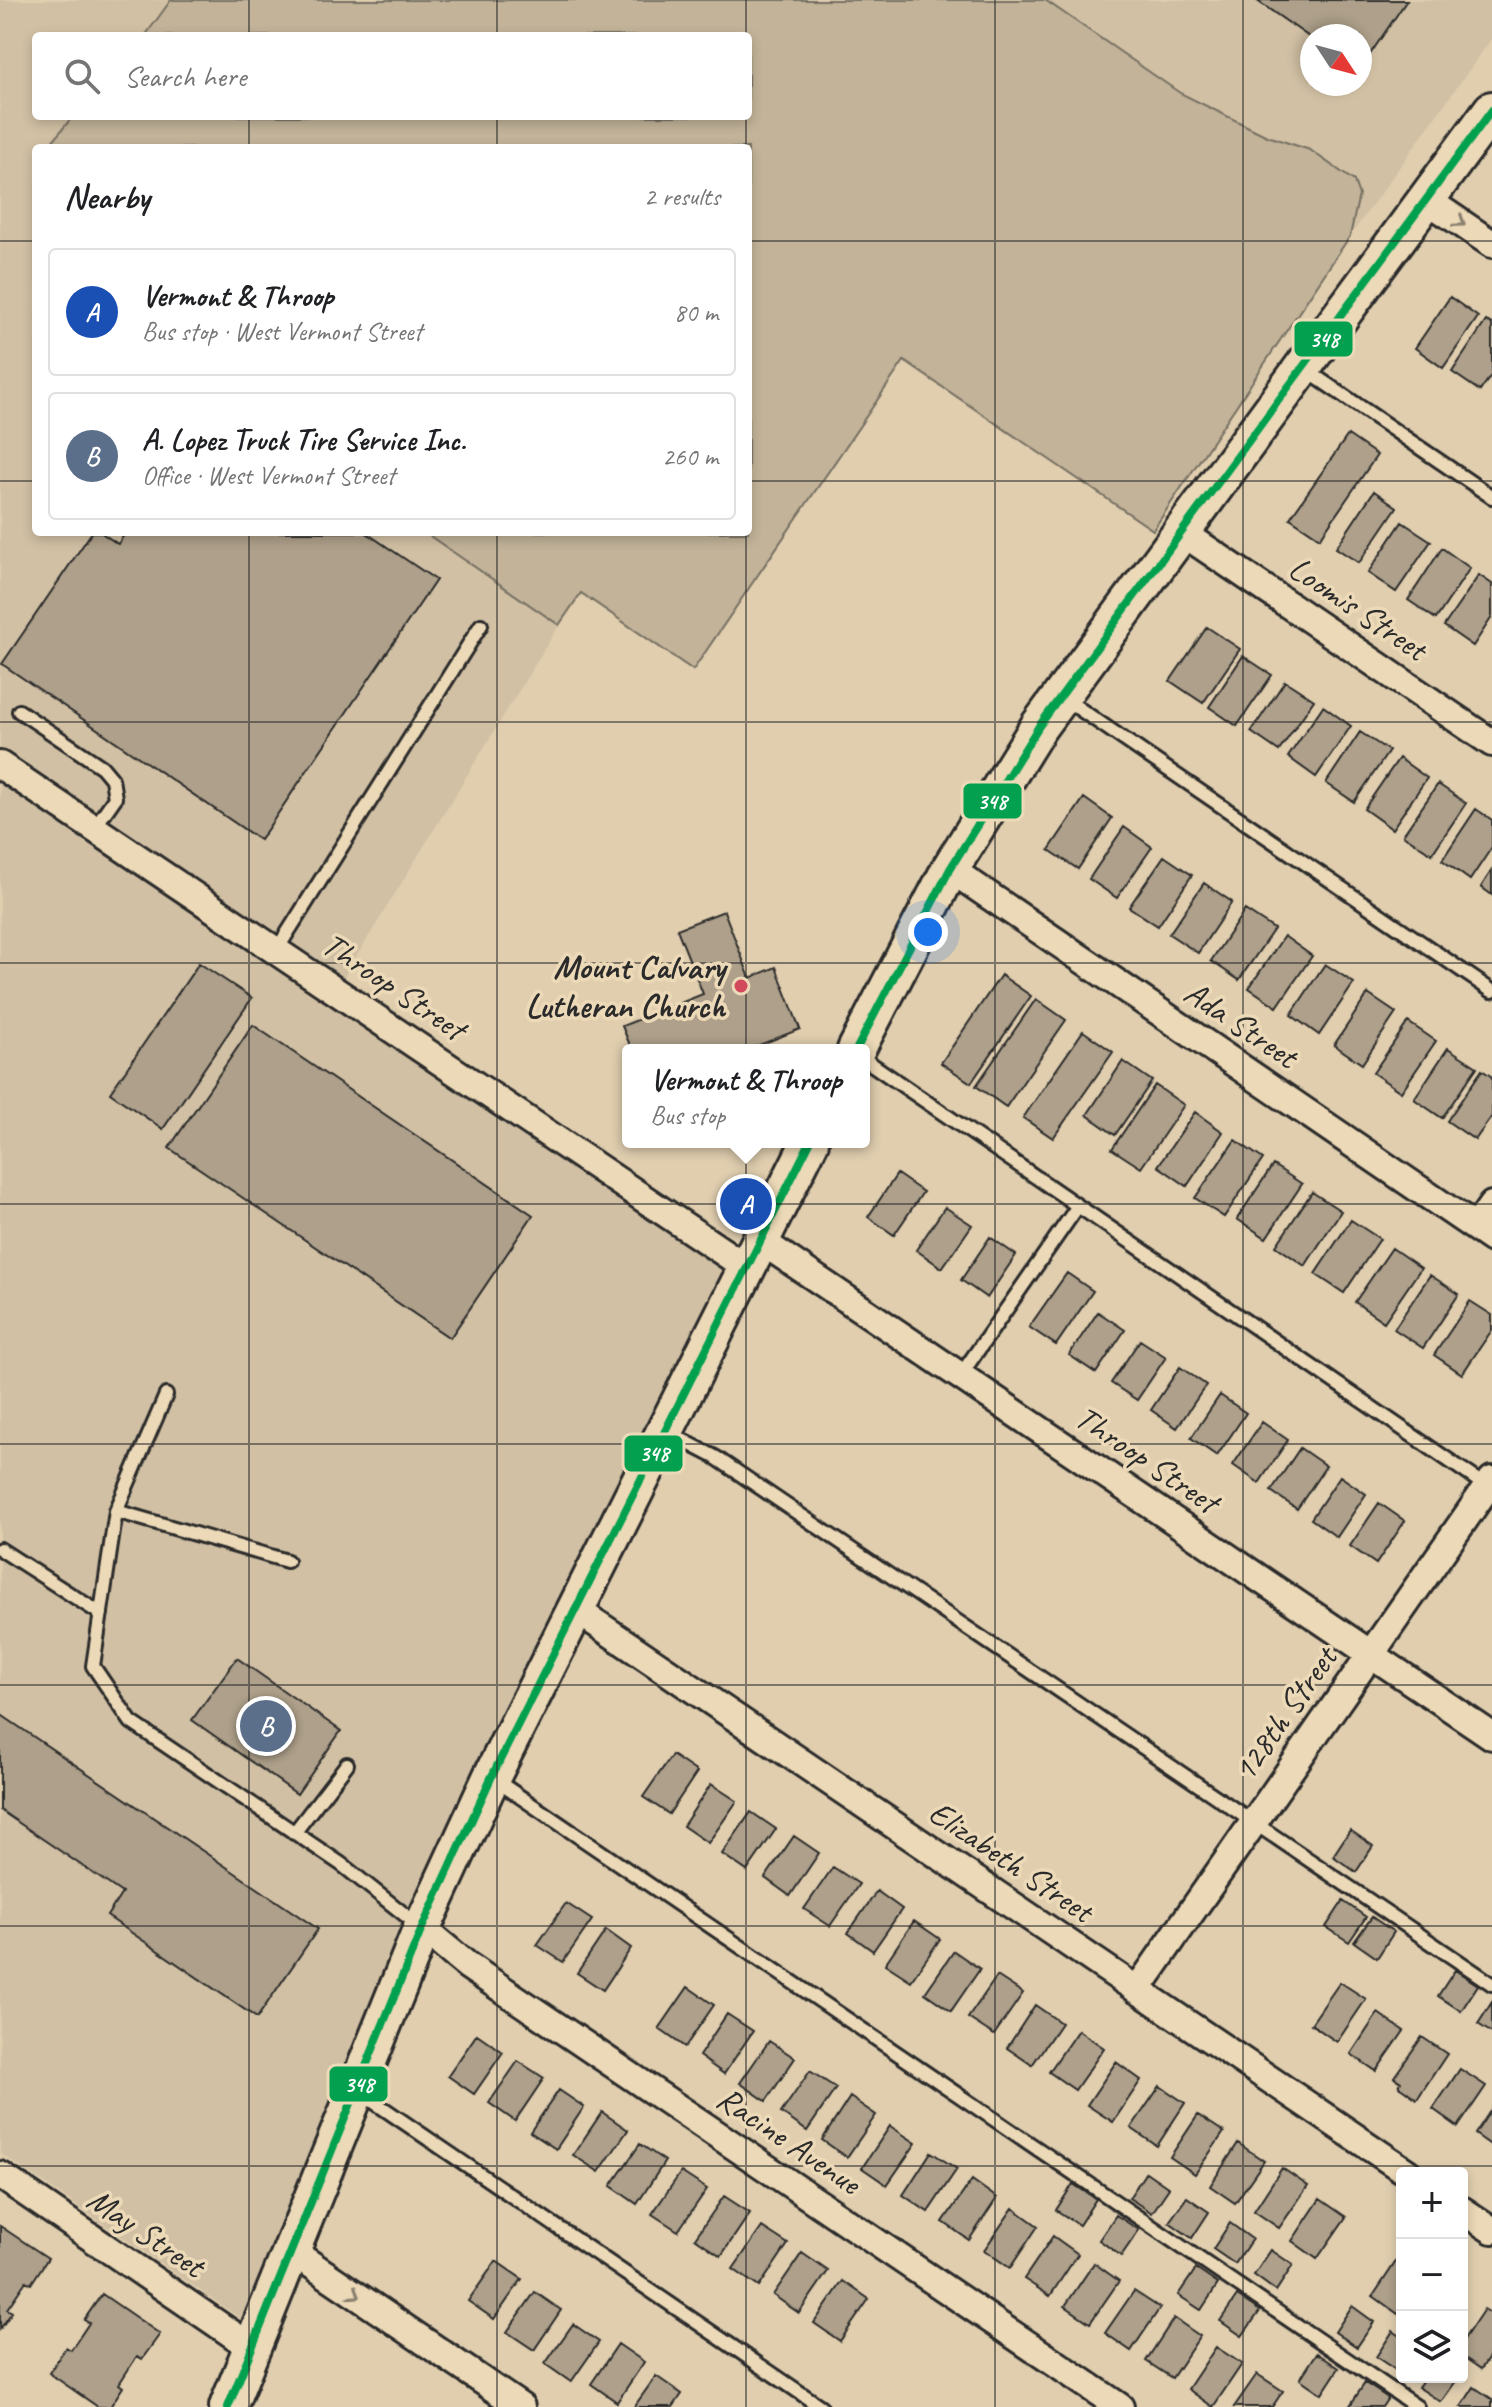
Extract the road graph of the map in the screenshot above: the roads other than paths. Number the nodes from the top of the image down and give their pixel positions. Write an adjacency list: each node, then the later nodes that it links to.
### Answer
1 (1492, 110): 2 (street)
2 (1427, 200): 3 (street, one-way to 3); 4 (street)
3 (1492, 244)
4 (1303, 369): 5 (lane); 6 (street)
5 (1492, 497)
6 (1183, 533): 8 (street); 10 (street, Loomis Street)
7 (481, 625): 14 (lane)
8 (1062, 697): 13 (street); 15 (lane)
9 (19, 711): 12 (lane)
10 (1492, 743)
11 (0, 765): 12 (street, Throop Street)
12 (94, 828): 14 (street, Throop Street)
13 (950, 869): 16 (street); 21 (street, Ada Street)
14 (276, 951): 22 (street, Throop Street)
15 (1492, 991)
16 (859, 1044)
17 (870, 1063): 20 (lane)
18 (807, 1148): 22 (street)
19 (1492, 1205): 21 (street)
20 (1078, 1206): 23 (lane); 26 (lane)
21 (1484, 1234)
22 (754, 1254): 23 (street, Throop Street); 25 (street)
23 (960, 1376): 32 (street, Throop Street)
24 (166, 1395): 27 (lane)
25 (665, 1431): 30 (street); 36 (lane)
26 (1491, 1485): 32 (street, 128th Street)
27 (116, 1511): 29 (lane); 31 (lane)
28 (0, 1549): 31 (lane)
29 (287, 1561)
30 (575, 1609): 35 (street); 40 (street, Elizabeth Street)
31 (101, 1614): 37 (lane)
32 (1370, 1654): 33 (street, Throop Street); 36 (street, 128th Street)
33 (1492, 1736)
34 (347, 1764): 37 (lane)
35 (491, 1778): 38 (street); 52 (lane)
36 (1253, 1822): 39 (lane); 40 (street, 128th Street)
37 (294, 1833): 38 (lane)
38 (422, 1928): 41 (street); 51 (street, Racine Avenue)
39 (1492, 1984)
40 (1137, 1990): 42 (street, Elizabeth Street)
41 (356, 2090): 46 (street); 50 (lane)
42 (1399, 2167)
43 (0, 2175): 47 (street, May Street)
44 (1468, 2214): 45 (street)
45 (1492, 2230)
46 (290, 2250): 47 (street); 49 (street, one-way to 49)
47 (251, 2347): 48 (street)
48 (228, 2407)
49 (521, 2407)
50 (821, 2407)
51 (1120, 2407)
52 (1417, 2407)

